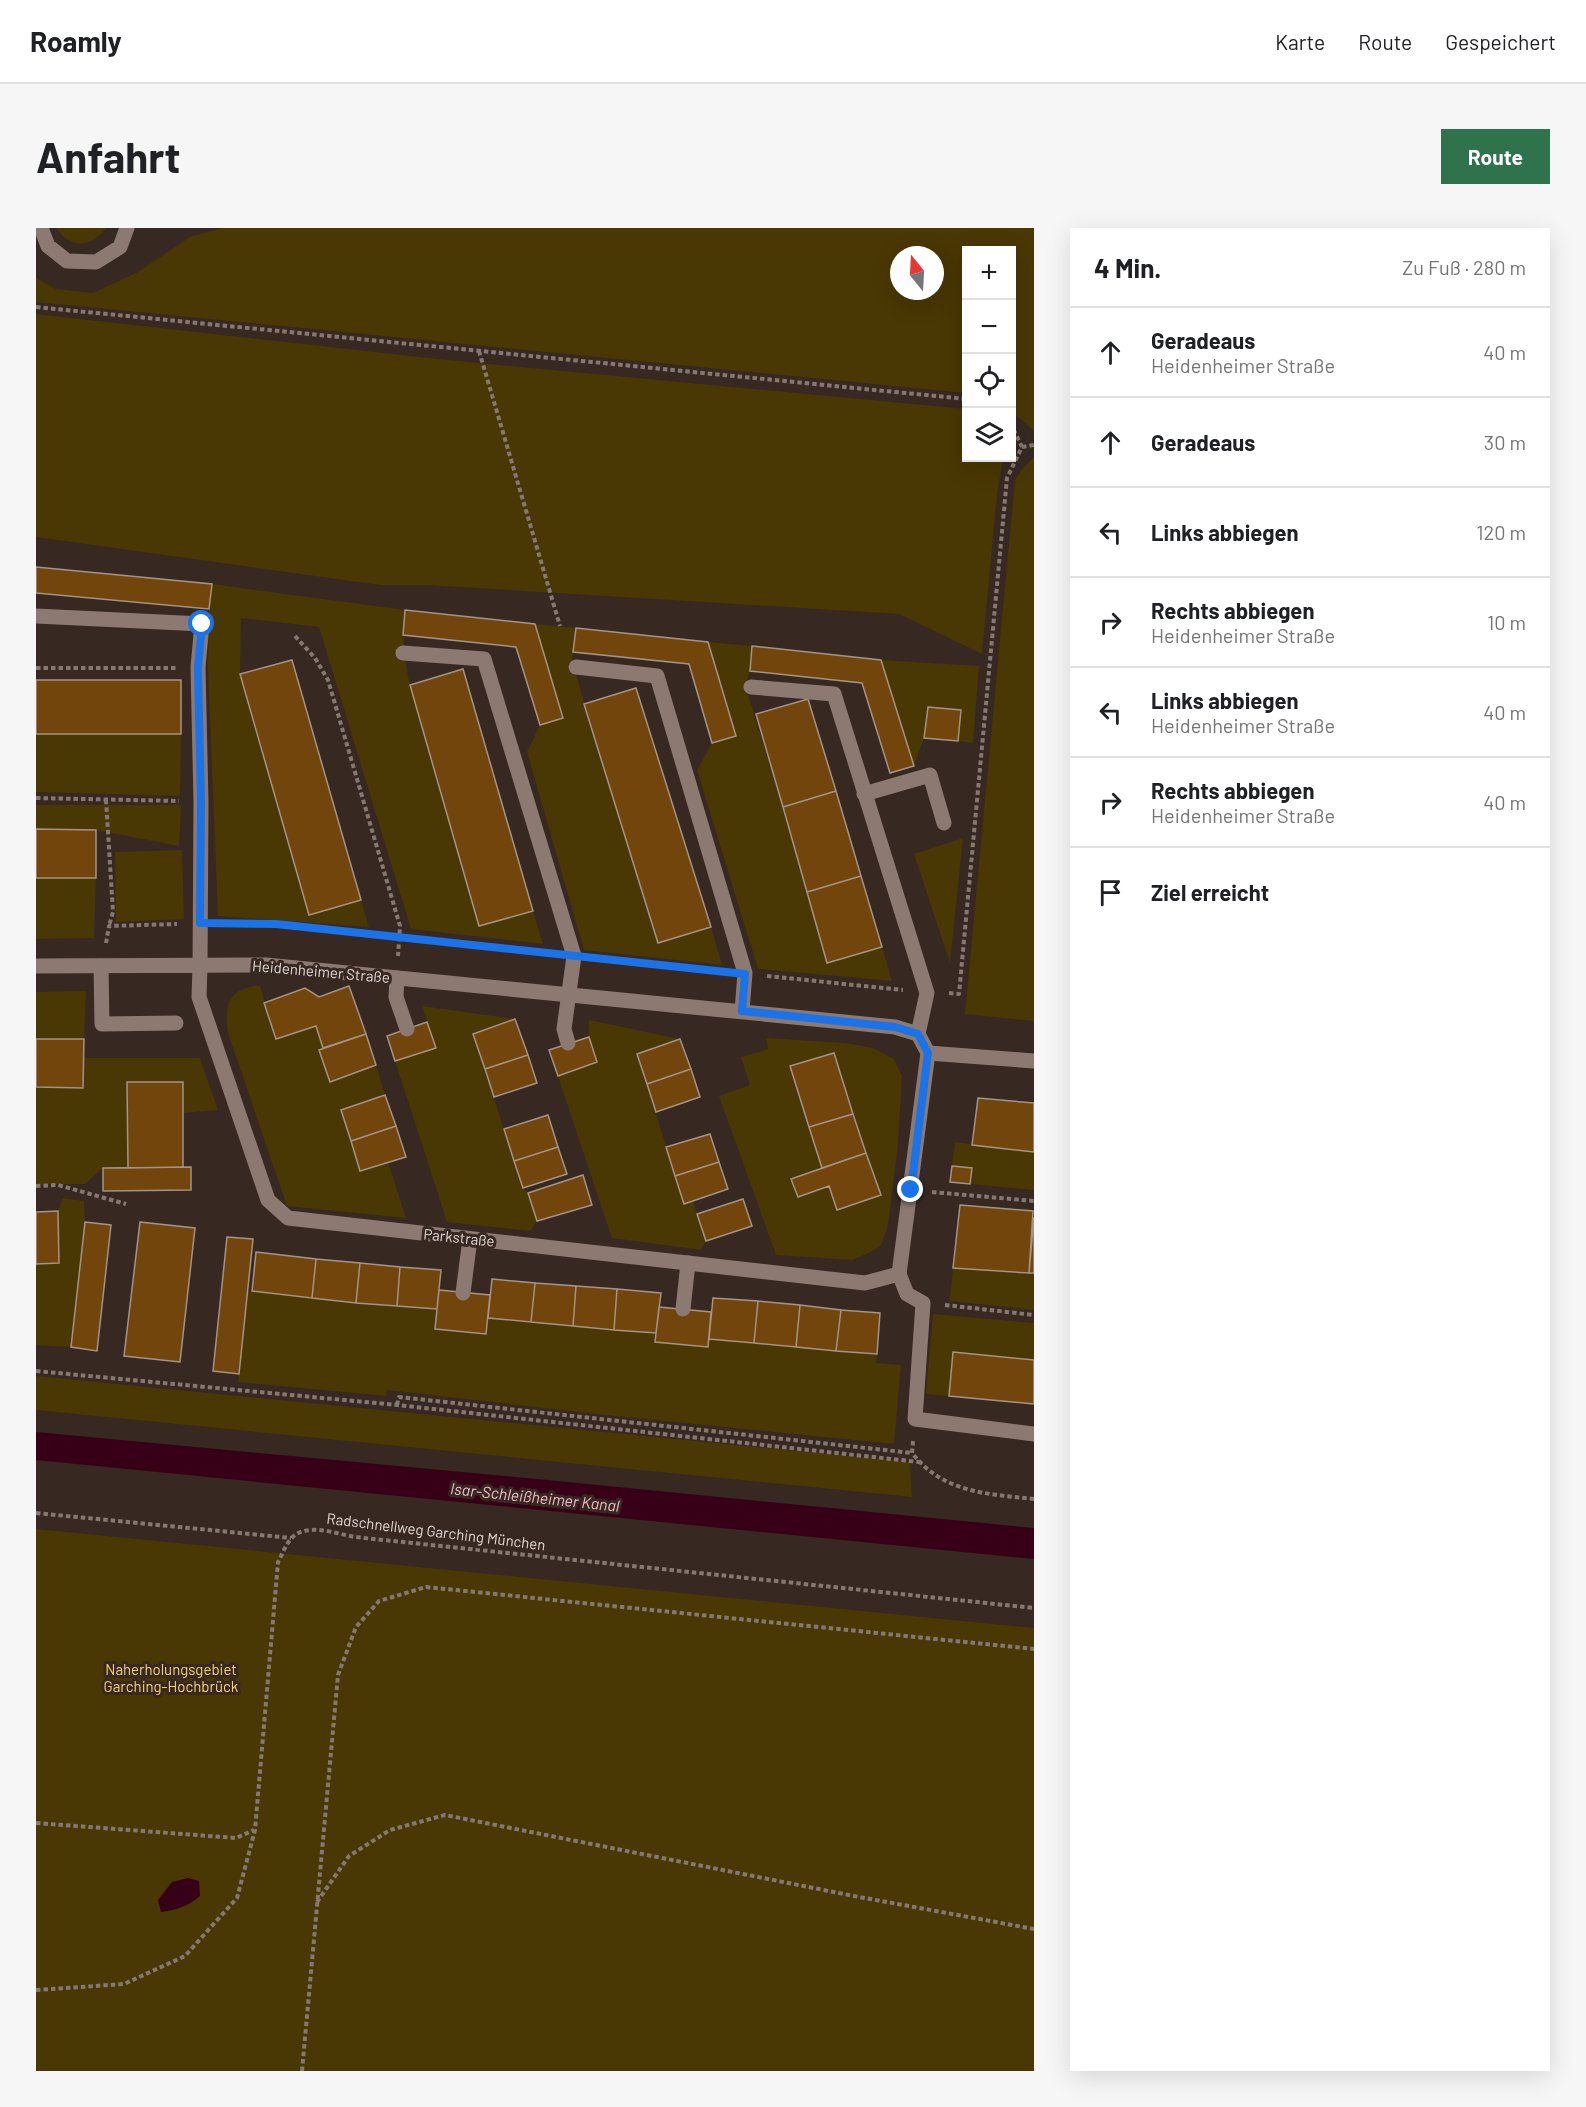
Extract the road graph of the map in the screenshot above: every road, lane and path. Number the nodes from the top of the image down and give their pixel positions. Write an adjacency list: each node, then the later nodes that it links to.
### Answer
1 (41, 228): 2 (street)
2 (127, 228)
3 (36, 307): 4 (path)
4 (479, 351): 5 (path); 10 (path)
5 (962, 399)
6 (1016, 434): 8 (path)
7 (1034, 445): 8 (path)
8 (1022, 447): 31 (path)
9 (36, 616): 14 (street)
10 (560, 626)
11 (295, 636): 24 (path)
12 (404, 653): 25 (street)
13 (36, 668): 14 (path)
14 (198, 668): 20 (street)
15 (576, 668): 29 (street)
16 (751, 687): 17 (street)
17 (864, 794): 21 (street); 31 (street)
18 (36, 798): 19 (path)
19 (106, 800): 20 (path); 23 (path)
20 (201, 802): 22 (street, Parkstraße)
21 (944, 823)
22 (200, 923): 23 (path); 24 (path); 28 (street, Parkstraße)
23 (109, 926): 27 (path)
24 (400, 937): 25 (path); 30 (path)
25 (574, 956): 29 (path); 32 (street)
26 (36, 966): 27 (street, Heidenheimer Straße)
27 (101, 966): 28 (street, Heidenheimer Straße); 34 (street)
28 (200, 967): 30 (street, Heidenheimer Straße); 44 (street, Parkstraße)
29 (745, 974): 31 (path); 33 (street)
30 (397, 978): 32 (street, Heidenheimer Straße); 35 (street)
31 (927, 993): 36 (street)
32 (568, 994): 33 (street, Heidenheimer Straße); 37 (street)
33 (742, 1011): 36 (street, Heidenheimer Straße)
34 (176, 1023)
35 (407, 1029)
36 (918, 1034): 38 (street)
37 (568, 1043)
38 (928, 1053): 39 (street); 41 (street)
39 (1034, 1061)
40 (36, 1186): 43 (path)
41 (911, 1190): 42 (path); 46 (street)
42 (1034, 1201)
43 (126, 1204)
44 (470, 1239): 45 (street, Parkstraße); 47 (street)
45 (688, 1263): 46 (street, Parkstraße); 49 (street)
46 (899, 1274): 48 (street)
47 (463, 1293)
48 (923, 1303): 50 (path); 53 (street)
49 (683, 1309)
50 (1034, 1315)
51 (36, 1371): 52 (path)
52 (397, 1405): 55 (path); 56 (path)
53 (915, 1419): 54 (street); 55 (path)
54 (1034, 1434)
55 (912, 1453): 56 (path)
56 (919, 1462): 57 (path)
57 (1034, 1499)
58 (36, 1513): 59 (path)
59 (291, 1538): 60 (path, Radschnellweg Garching München); 63 (path)
60 (1034, 1608)
61 (1034, 1649): 64 (path)
62 (36, 1823): 63 (path)
63 (255, 1830): 66 (path)
64 (317, 1902): 65 (path); 67 (path)
65 (1034, 1929)
66 (36, 1990)
67 (302, 2071)

